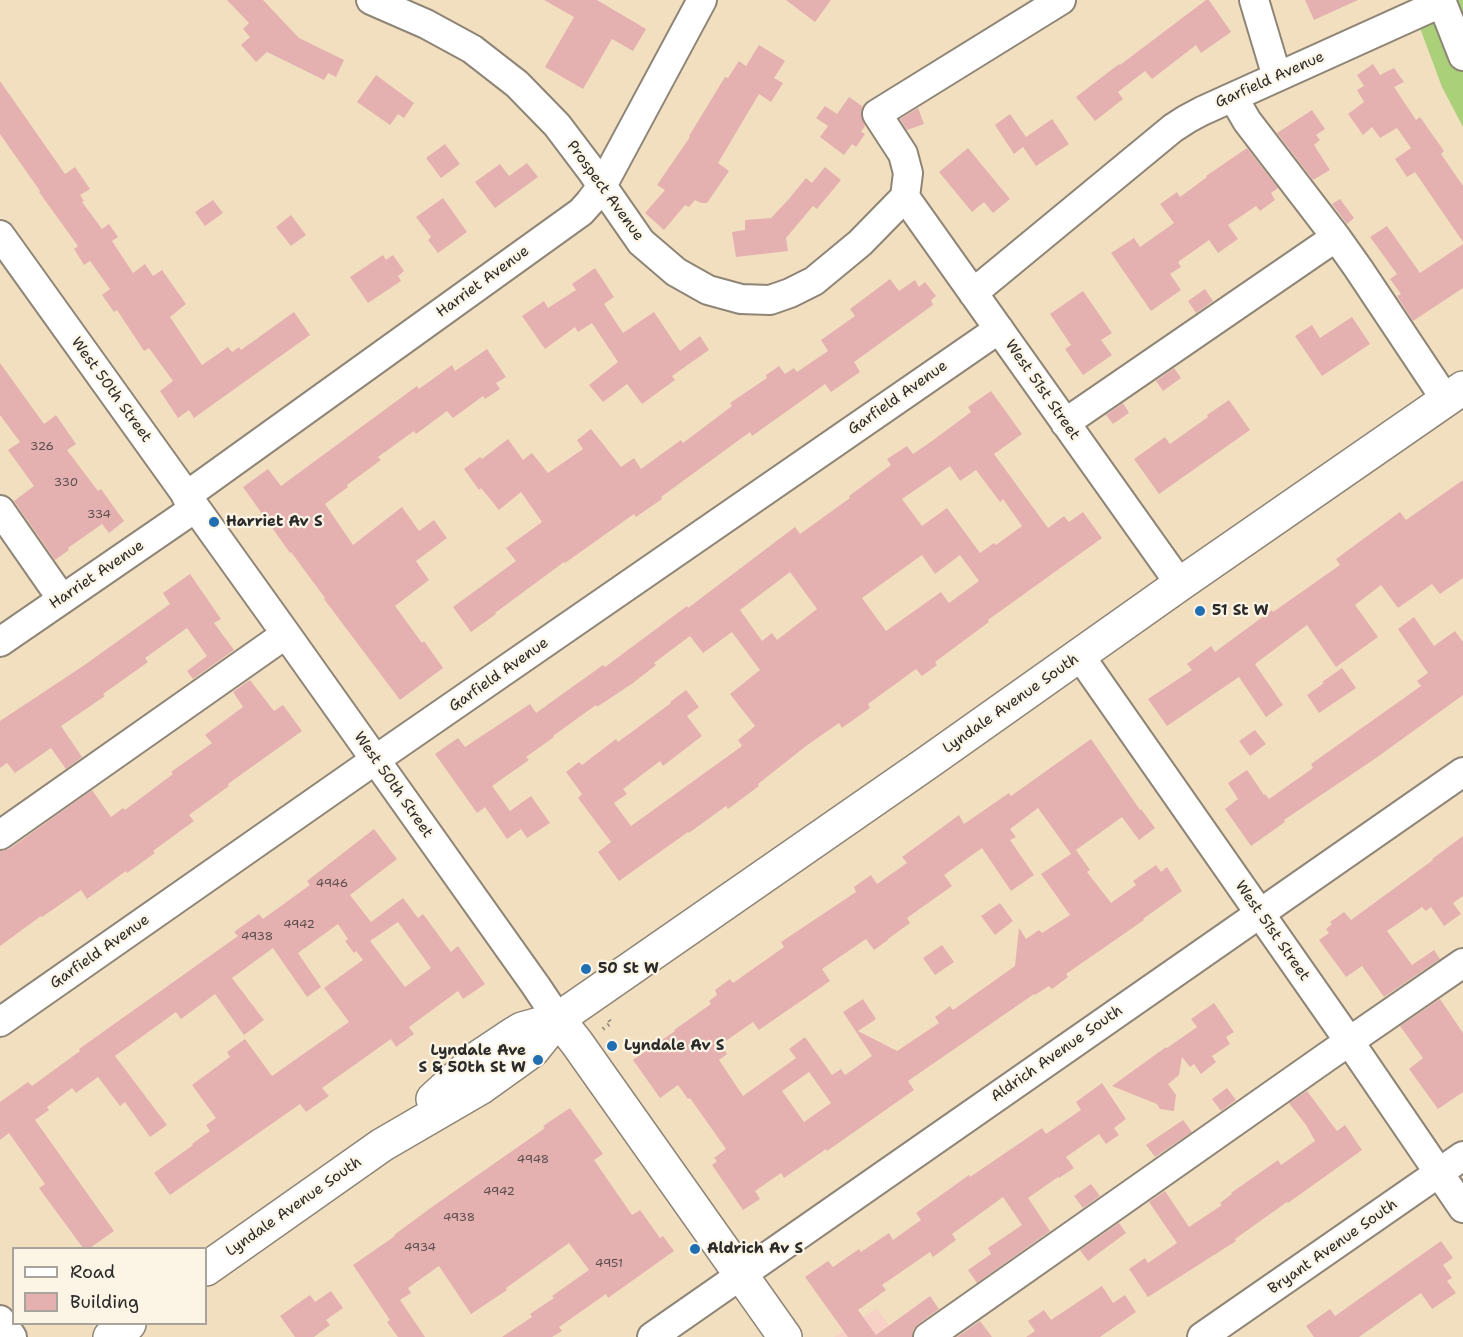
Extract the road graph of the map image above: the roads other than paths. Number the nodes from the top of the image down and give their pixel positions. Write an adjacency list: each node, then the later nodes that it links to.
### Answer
1 (371, 0): 9 (street, Prospect Avenue)
2 (702, 0): 9 (street, Harriet Avenue)
3 (1061, 0): 10 (street)
4 (1254, 0): 7 (street)
5 (1441, 2): 6 (street); 7 (street, Garfield Avenue)
6 (1463, 56)
7 (1276, 77): 8 (street, Garfield Avenue)
8 (1233, 97): 12 (street); 13 (street, Garfield Avenue)
9 (602, 186): 10 (street, Prospect Avenue); 17 (street, Harriet Avenue)
10 (905, 197): 13 (street, West 51st Street)
11 (0, 235): 17 (street, West 50th Street)
12 (1336, 237): 15 (street); 16 (street)
13 (973, 293): 14 (street, West 51st Street)
14 (999, 329): 16 (street, West 51st Street); 24 (street, Garfield Avenue)
15 (1455, 394): 19 (main road, Lyndale Avenue South)
16 (1065, 423): 19 (street, West 51st Street)
17 (191, 502): 20 (street, Harriet Avenue); 21 (street, West 50th Street)
18 (0, 510): 20 (street)
19 (1180, 584): 23 (main road, Lyndale Avenue South)
20 (62, 599): 22 (street, Harriet Avenue)
21 (286, 634): 24 (street, West 50th Street); 26 (street)
22 (0, 642)
23 (1080, 656): 27 (street, West 51st Street); 29 (main road, Lyndale Avenue South)
24 (375, 760): 29 (street, West 50th Street); 30 (street, Garfield Avenue)
25 (1463, 772): 27 (street, Aldrich Avenue South)
26 (0, 835)
27 (1260, 914): 31 (street, West 51st Street); 36 (street, Aldrich Avenue South)
28 (1463, 963): 31 (street)
29 (558, 1019): 35 (main road, Lyndale Avenue South); 36 (main road, West 50th Street)
30 (0, 1022)
31 (1349, 1041): 33 (street, West 51st Street); 43 (street)
32 (1463, 1156): 33 (street, Bryant Avenue South)
33 (1439, 1173): 34 (street, West 51st Street); 44 (street, Bryant Avenue South)
34 (1463, 1208)
35 (207, 1268)
36 (741, 1274): 41 (street, Aldrich Avenue South); 42 (main road, West 50th Street)
37 (0, 1320): 39 (street)
38 (126, 1325): 40 (main road)
39 (12, 1337)
40 (110, 1337)
41 (652, 1337)
42 (785, 1337)
43 (928, 1337)
44 (1202, 1337)

